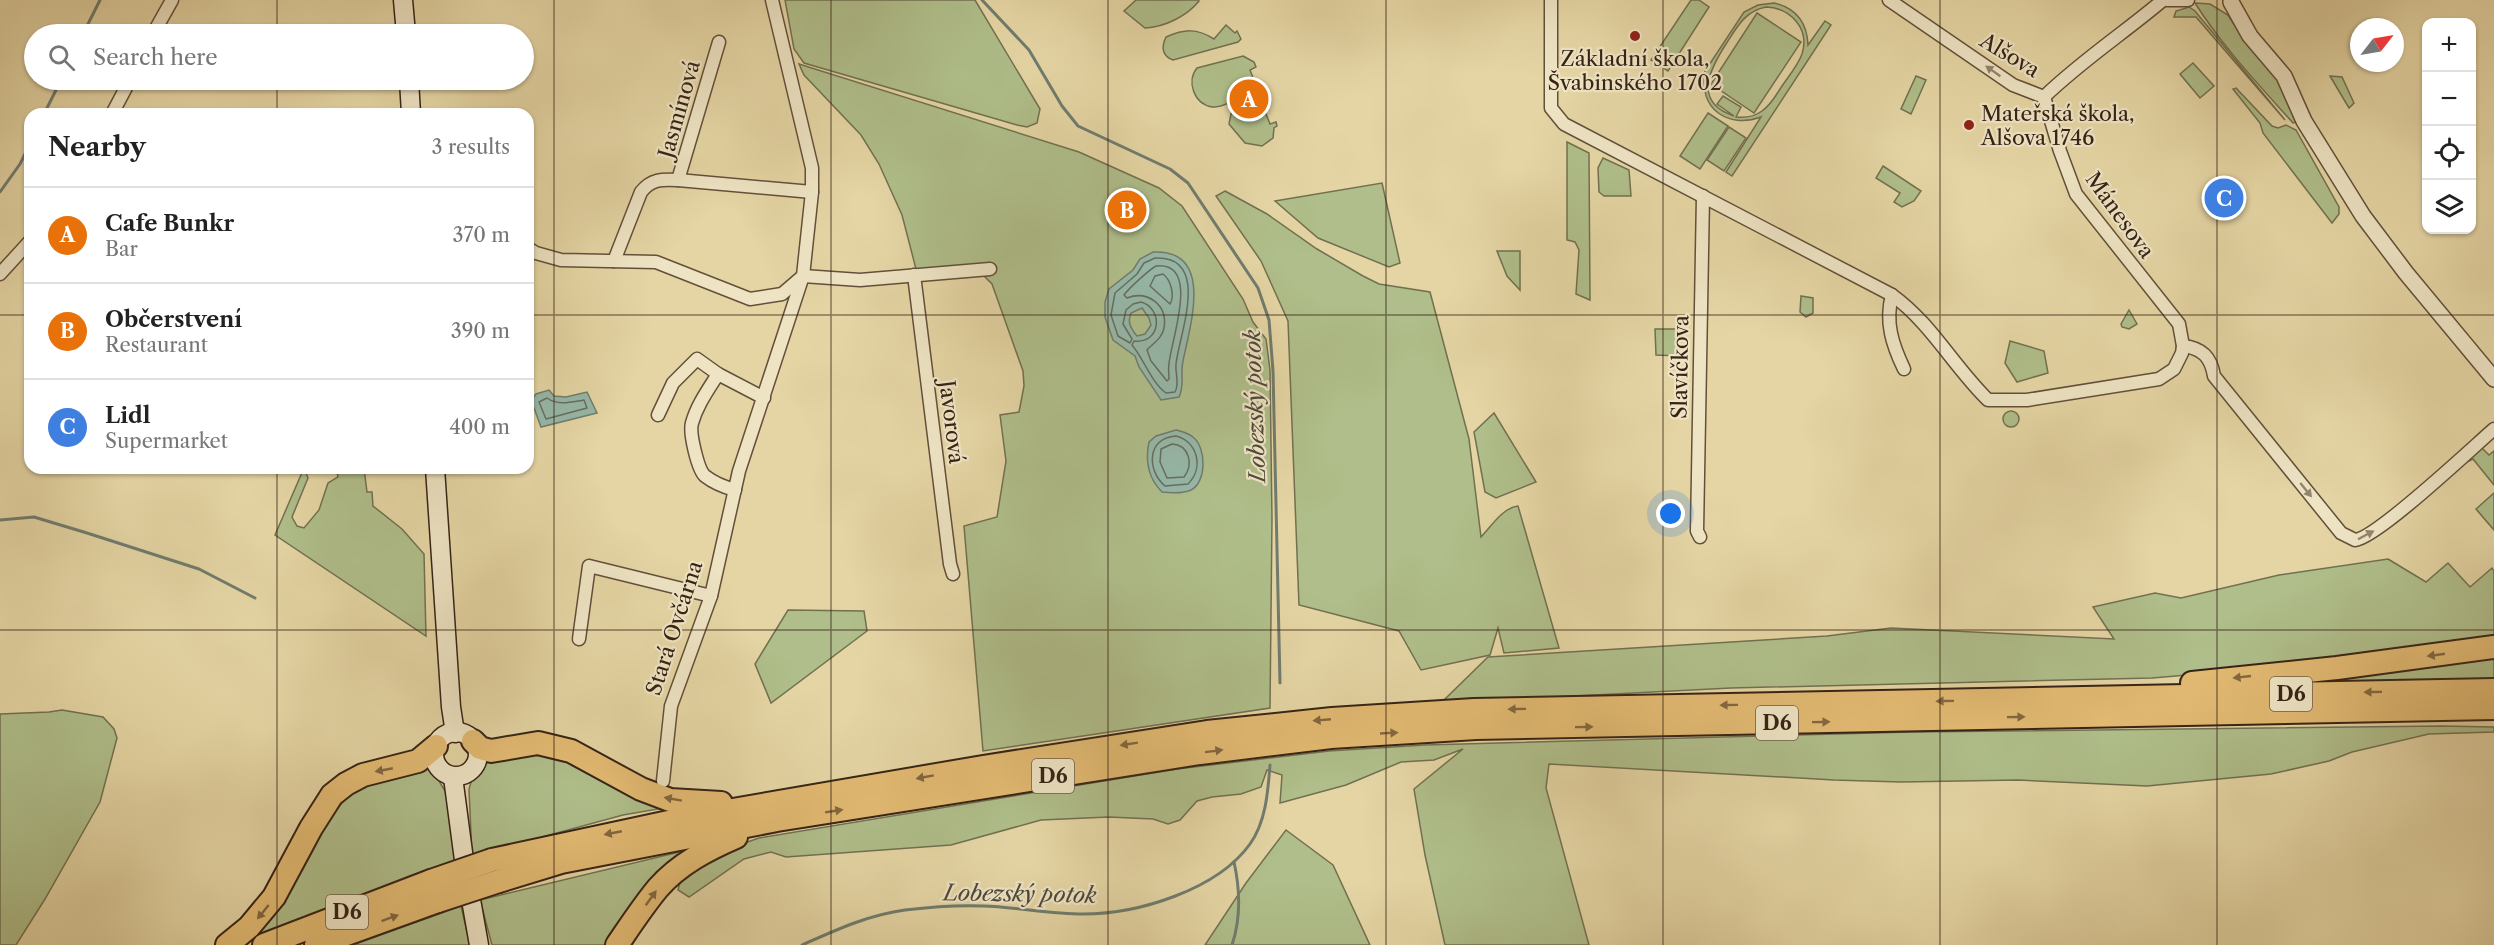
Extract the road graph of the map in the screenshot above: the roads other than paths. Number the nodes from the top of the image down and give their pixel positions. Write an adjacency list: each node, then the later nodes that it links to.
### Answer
1 (172, 0): 9 (street)
2 (403, 0): 10 (main road)
3 (772, 0): 18 (street, Stará Ovčárna)
4 (1551, 0): 19 (street)
5 (1889, 0): 14 (street, Alšova, one-way to 5)
6 (2165, 0): 7 (street); 14 (street, Alšova)
7 (2188, 0)
8 (2229, 1): 31 (street)
9 (159, 24)
10 (405, 24)
11 (719, 42): 17 (street, Jasmínová)
12 (125, 90): 15 (street)
13 (410, 90): 16 (main road)
14 (2044, 97): 28 (street, Mánesova)
15 (115, 108)
16 (411, 108)
17 (678, 180): 18 (street); 22 (street, Jasmínová)
18 (812, 192): 26 (street, Stará Ovčárna)
19 (1703, 196): 27 (street); 37 (street, Slavíčkova)
20 (24, 248): 24 (street)
21 (534, 252): 22 (street)
22 (614, 261): 26 (street)
23 (990, 269): 25 (street)
24 (0, 274)
25 (914, 275): 26 (street); 38 (street, Javorová)
26 (802, 276): 32 (street, Stará Ovčárna)
27 (1892, 295): 28 (street); 29 (street)
28 (2183, 345): 34 (street, one-way to 34)
29 (1904, 369)
30 (718, 374): 32 (street); 33 (street); 36 (street)
31 (2494, 379)
32 (764, 398): 36 (street, Stará Ovčárna)
33 (658, 415)
34 (2494, 429)
35 (435, 474): 47 (main road)
36 (735, 490): 39 (street, Stará Ovčárna)
37 (1700, 537)
38 (953, 574)
39 (711, 596): 40 (street); 50 (street, Stará Ovčárna)
40 (579, 639)
41 (2494, 647): 43 (highway, one-way to 43)
42 (2494, 690): 43 (highway, D6, one-way to 43)
43 (2088, 698): 51 (highway, D6, one-way to 51)
44 (2494, 708): 45 (highway, D6)
45 (2456, 709): 46 (highway); 51 (highway, D6, one-way to 45)
46 (2494, 716)
47 (464, 737): 48 (main road); 49 (main road); 51 (highway, one-way to 47)
48 (436, 746): 49 (main road); 53 (highway, one-way to 53)
49 (453, 777): 56 (main road)
50 (663, 781)
51 (775, 811): 52 (highway, D6, bridge); 57 (highway, one-way to 51)
52 (434, 891): 54 (highway, D6); 55 (highway, D6, one-way to 52)
53 (227, 945)
54 (264, 945)
55 (316, 945)
56 (479, 945)
57 (617, 945)

